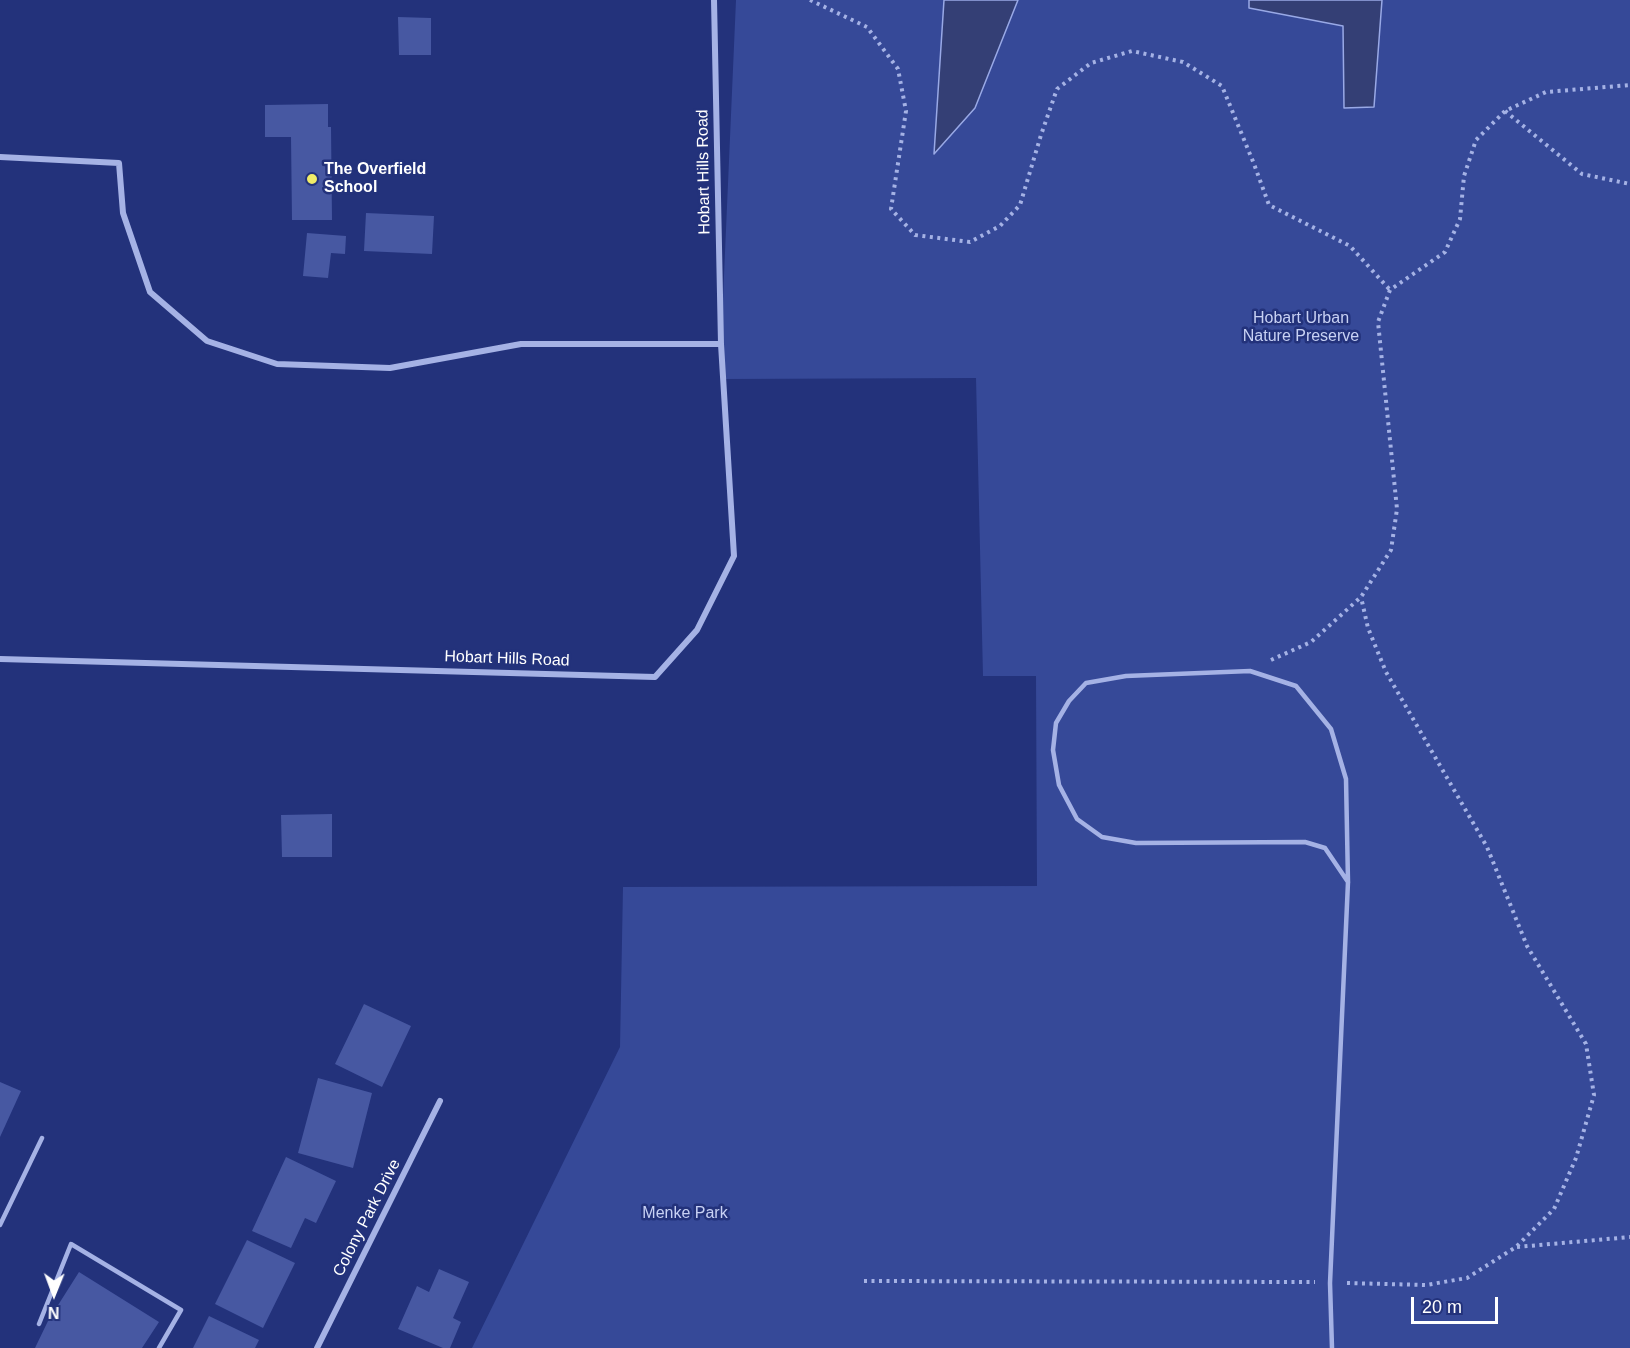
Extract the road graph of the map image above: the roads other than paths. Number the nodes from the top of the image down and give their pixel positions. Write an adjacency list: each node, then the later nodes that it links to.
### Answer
1 (714, 0): 3 (street, Hobart Hills Road)
2 (0, 157): 3 (street)
3 (721, 344): 4 (street, Hobart Hills Road)
4 (0, 659)
5 (1348, 882): 5 (lane); 12 (lane)
6 (440, 1101): 11 (street, Colony Park Drive)
7 (42, 1138): 8 (lane)
8 (0, 1225)
9 (39, 1324): 10 (lane)
10 (159, 1348)
11 (317, 1348)
12 (1332, 1348)

